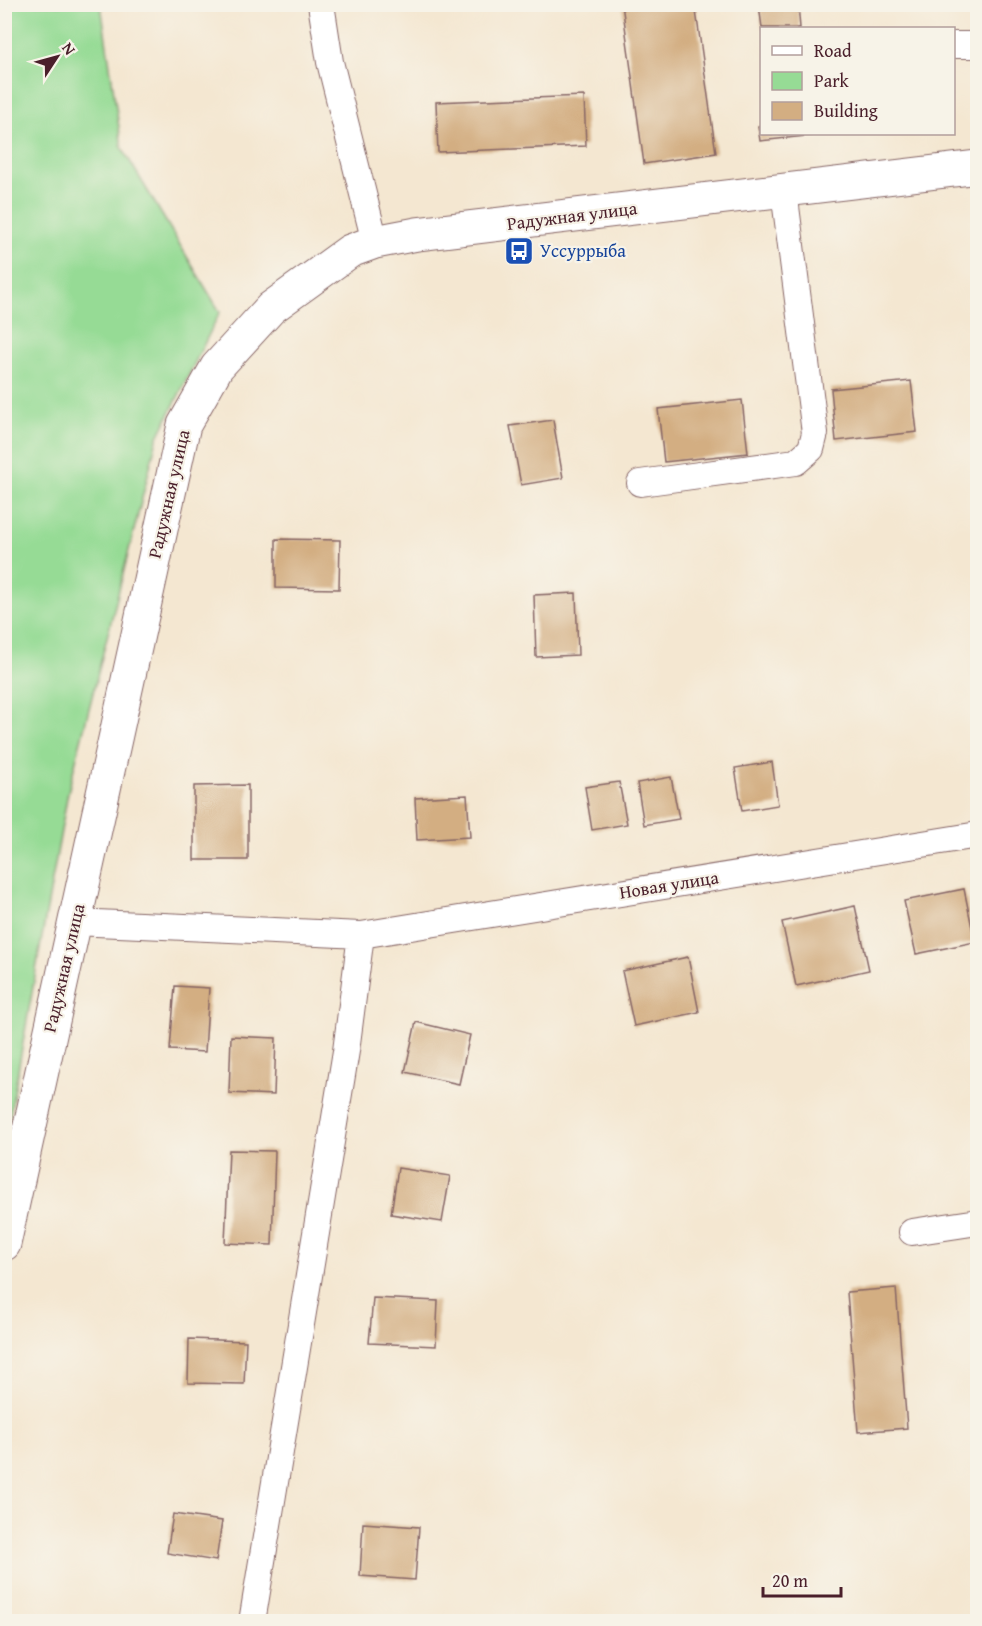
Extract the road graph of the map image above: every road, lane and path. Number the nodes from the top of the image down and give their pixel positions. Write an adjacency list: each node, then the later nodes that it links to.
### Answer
1 (321, 4): 6 (lane)
2 (955, 45): 3 (lane)
3 (978, 45)
4 (978, 167): 5 (main road, Радужная улица)
5 (784, 191): 6 (main road, Радужная улица); 7 (lane)
6 (375, 242): 9 (main road, Радужная улица)
7 (639, 483)
8 (978, 835): 10 (lane, Новая улица)
9 (74, 922): 10 (lane, Новая улица); 13 (main road, Радужная улица)
10 (362, 934): 14 (lane)
11 (978, 1222): 12 (lane)
12 (912, 1232)
13 (4, 1244)
14 (252, 1622)

